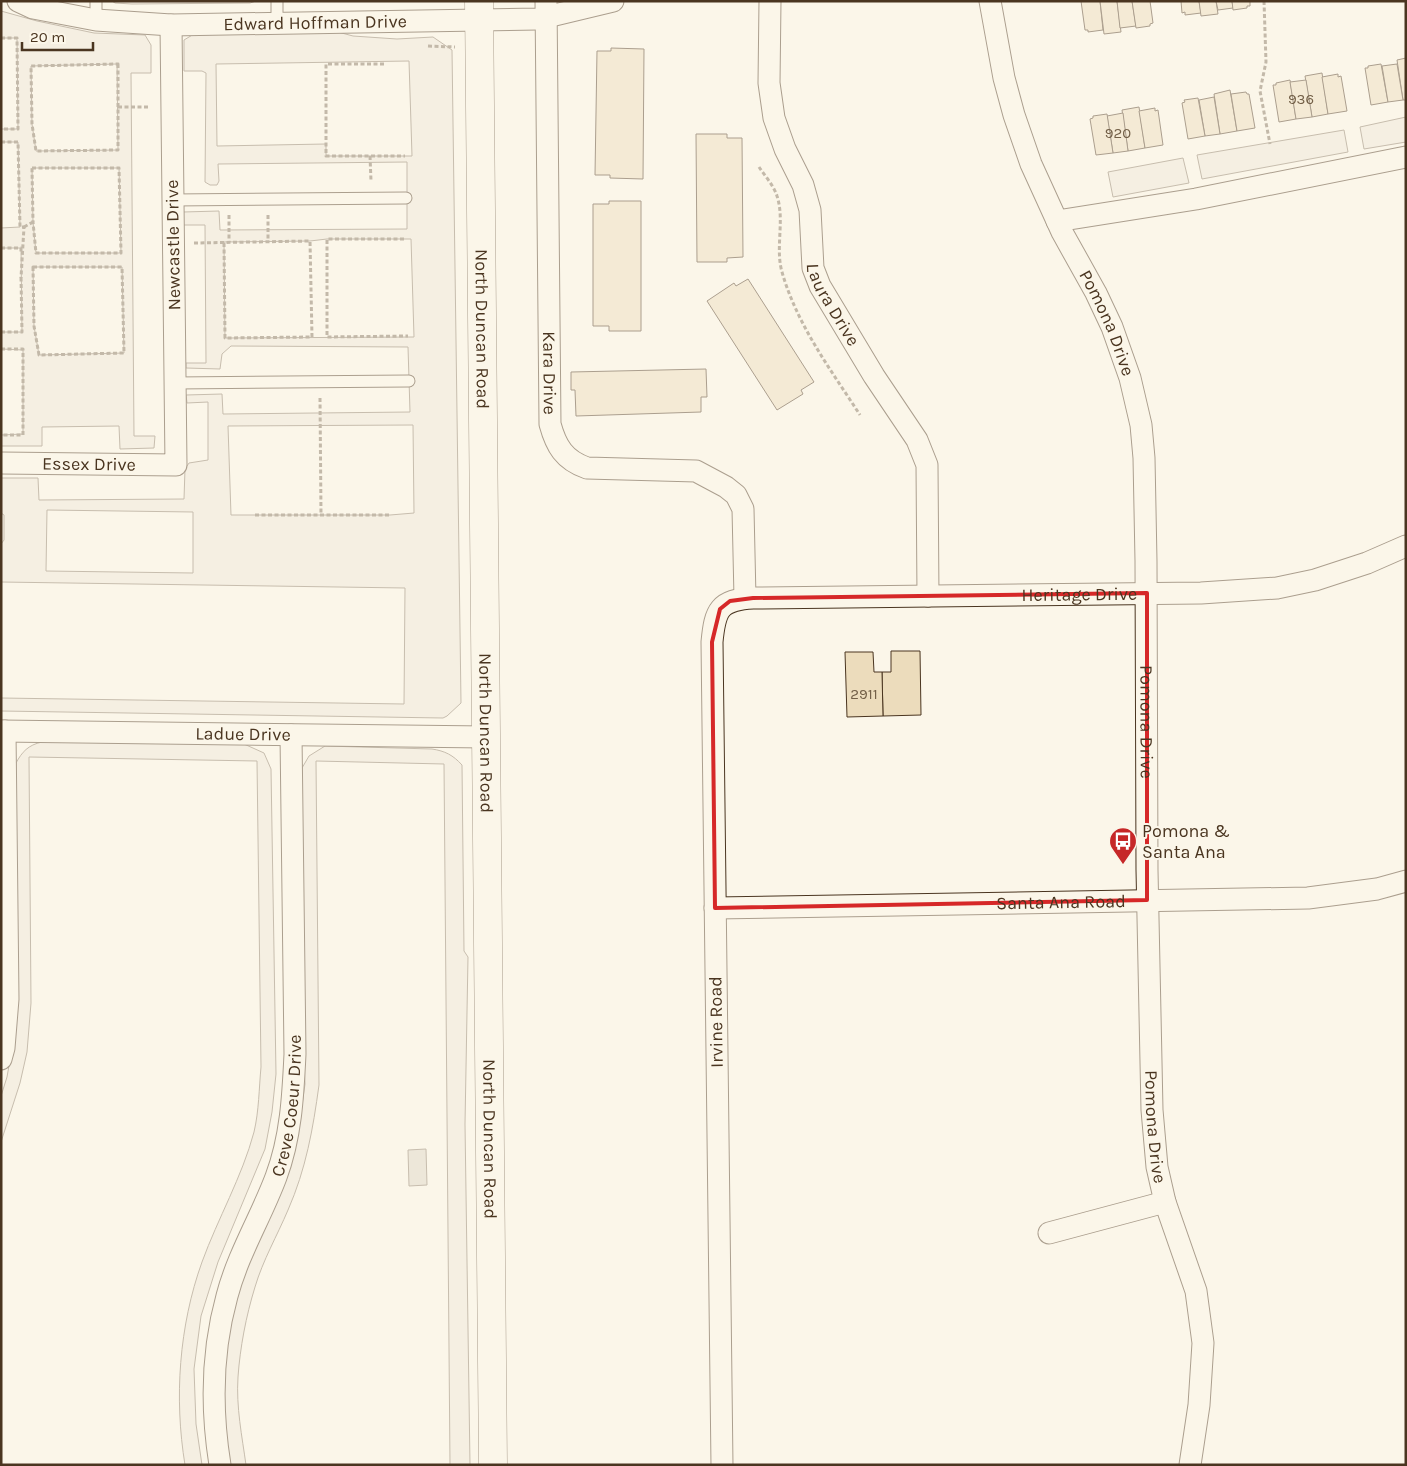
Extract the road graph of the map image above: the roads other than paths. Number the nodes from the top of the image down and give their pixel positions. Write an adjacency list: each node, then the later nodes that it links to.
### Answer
1 (18, 1): 8 (street, Edward Hoffman Drive)
2 (277, 1): 9 (lane)
3 (613, 1): 6 (street, Edward Hoffman Drive)
4 (770, 1): 21 (street, Laura Drive)
5 (990, 1): 14 (street, Pomona Drive)
6 (546, 9): 7 (street, Edward Hoffman Drive); 22 (street, Kara Drive)
7 (479, 10): 9 (street, Edward Hoffman Drive); 25 (main road, North Duncan Road)
8 (96, 11): 10 (street, Edward Hoffman Drive)
9 (277, 23): 10 (street, Edward Hoffman Drive)
10 (171, 25): 13 (street, Newcastle Drive)
11 (1406, 157): 14 (street)
12 (406, 198): 13 (lane)
13 (172, 200): 16 (street, Newcastle Drive)
14 (1057, 221): 20 (street, Pomona Drive)
15 (409, 381): 16 (lane)
16 (175, 383): 18 (street, Newcastle Drive)
17 (1, 463): 18 (street, Essex Drive)
18 (176, 465)
19 (1406, 546): 20 (street, Heritage Drive)
20 (1147, 593): 21 (street, Heritage Drive); 27 (street, Pomona Drive)
21 (928, 596): 22 (street, Heritage Drive)
22 (745, 598): 28 (street, Irvine Road)
23 (3, 731): 24 (street, Ladue Drive); 29 (street)
24 (291, 735): 25 (street, Ladue Drive); 32 (street, Creve Coeur Drive)
25 (486, 737): 33 (main road, North Duncan Road)
26 (1406, 881): 27 (street, Santa Ana Road)
27 (1147, 900): 28 (street, Santa Ana Road); 30 (street, Pomona Drive)
28 (715, 908): 34 (street, Irvine Road)
29 (1, 1059)
30 (1165, 1202): 31 (street); 35 (street, Pomona Drive)
31 (1049, 1234)
32 (220, 1465)
33 (493, 1465)
34 (722, 1465)
35 (1190, 1465)

